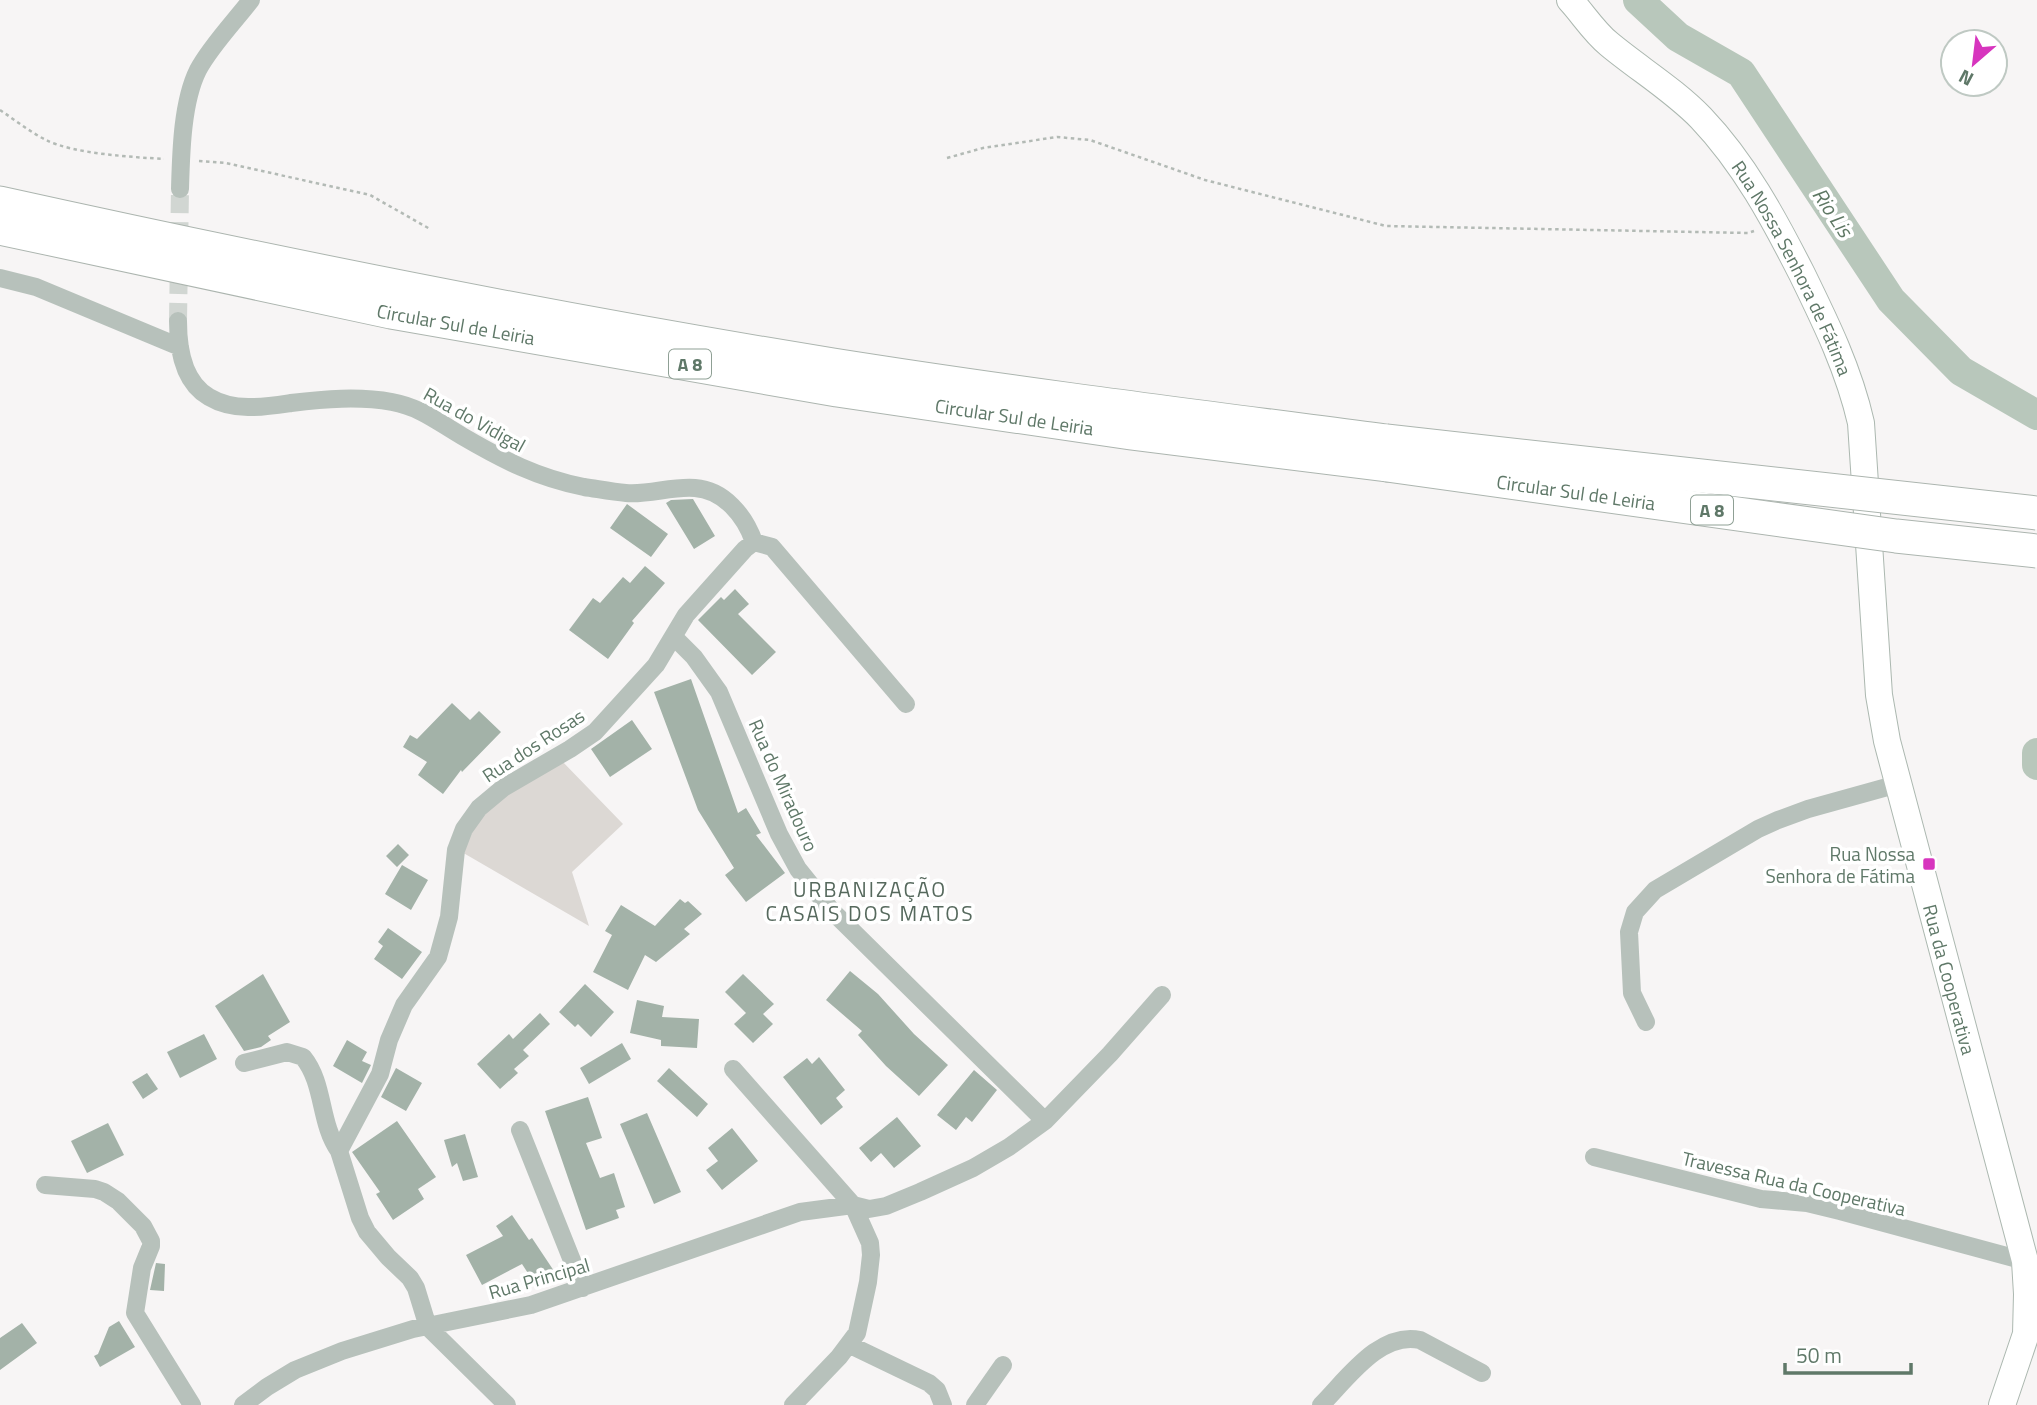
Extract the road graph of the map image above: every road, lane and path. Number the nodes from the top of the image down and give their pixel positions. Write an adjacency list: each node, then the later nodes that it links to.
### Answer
1 (251, 0): 7 (street)
2 (1548, 0): 4 (main road, Rua Nossa Senhora de Fátima)
3 (1570, 0): 4 (main road, Rua Nossa Senhora de Fátima)
4 (1607, 42): 10 (main road, Rua Nossa Senhora de Fátima)
5 (0, 110): 7 (path)
6 (947, 158): 10 (path)
7 (181, 160): 8 (street); 12 (path)
8 (180, 189)
9 (0, 203): 16 (highway, Circular Sul de Leiria / A 8)
10 (1777, 225): 19 (main road, Rua Nossa Senhora de Fátima)
11 (0, 228): 16 (highway, Circular Sul de Leiria / A 8)
12 (430, 229)
13 (0, 278): 15 (street)
14 (178, 321): 15 (street, Rua do Vidigal)
15 (180, 347): 18 (street, Rua do Vidigal)
16 (1386, 453): 17 (highway, Circular Sul de Leiria / A 8, bridge); 20 (highway, Circular Sul de Leiria / A 8, bridge)
17 (2037, 513)
18 (754, 542): 21 (street, Rua dos Rosas); 22 (street)
19 (1868, 548): 23 (main road, Rua da Cooperativa)
20 (2037, 551)
21 (674, 637): 28 (street, Rua do Miradouro); 30 (street, Rua dos Rosas)
22 (906, 704)
23 (1898, 785): 25 (street); 34 (main road, Rua da Cooperativa)
24 (1162, 995): 28 (street, Rua Principal)
25 (1646, 1022)
26 (244, 1063): 30 (street)
27 (733, 1069): 33 (street)
28 (1045, 1121): 33 (street, Rua Principal)
29 (520, 1130): 35 (street)
30 (339, 1151): 36 (street)
31 (1594, 1157): 34 (street, Travessa Rua da Cooperativa)
32 (45, 1185): 40 (street)
33 (853, 1205): 35 (street, Rua Principal); 37 (street)
34 (2025, 1261): 47 (main road, Rua da Cooperativa)
35 (583, 1288): 36 (street, Rua Principal)
36 (428, 1327): 41 (street, Rua Principal); 42 (street)
37 (850, 1345): 43 (street); 44 (street)
38 (1003, 1365): 45 (street)
39 (1482, 1373): 46 (street)
40 (192, 1405)
41 (243, 1405)
42 (507, 1405)
43 (793, 1405)
44 (943, 1405)
45 (975, 1405)
46 (1321, 1405)
47 (2002, 1405)

